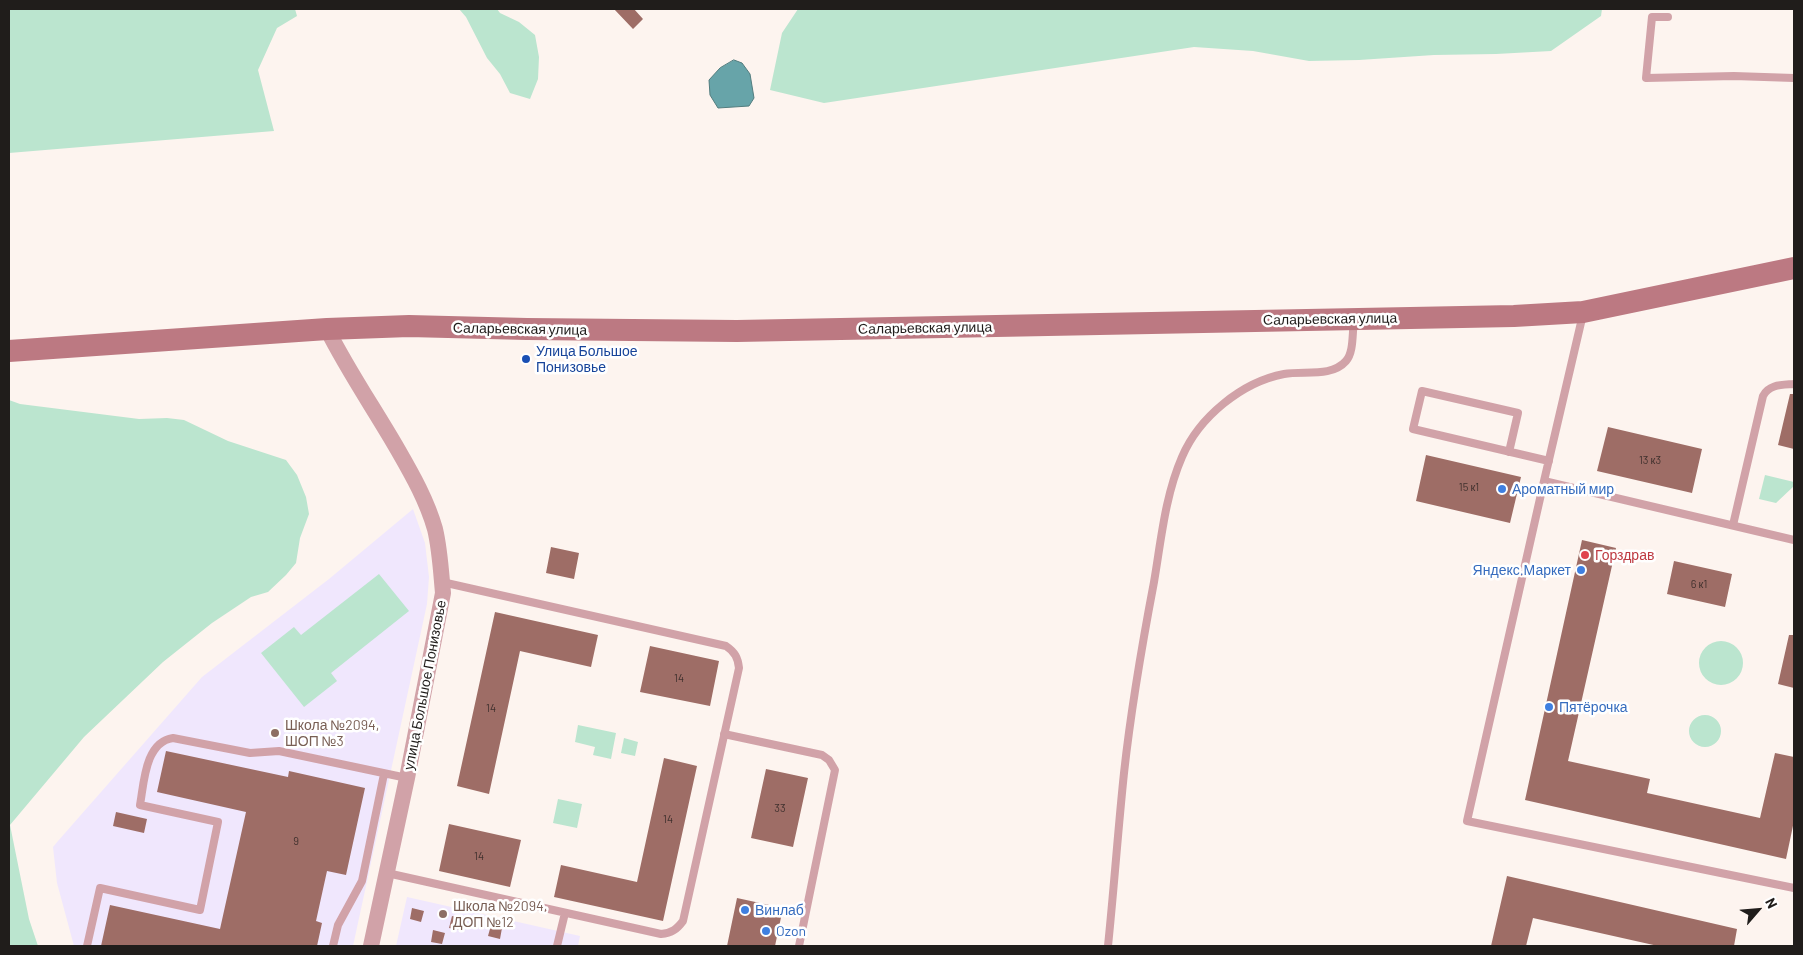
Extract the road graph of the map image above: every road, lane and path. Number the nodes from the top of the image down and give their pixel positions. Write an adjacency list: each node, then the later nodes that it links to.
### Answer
1 (1668, 17): 2 (lane)
2 (1794, 78)
3 (1794, 268): 4 (street, Саларьевская улица)
4 (1583, 312): 5 (street, Саларьевская улица); 12 (lane)
5 (1354, 319): 6 (street, Саларьевская улица); 28 (lane)
6 (327, 329): 8 (street, Саларьевская улица); 16 (street, улица Большое Понизовье)
7 (9, 343): 8 (street)
8 (51, 348): 9 (street)
9 (9, 351)
10 (1794, 384): 14 (lane)
11 (1509, 452): 11 (lane); 12 (lane)
12 (1549, 461): 13 (lane)
13 (1544, 481): 14 (lane); 21 (lane)
14 (1733, 525): 15 (lane)
15 (1794, 540)
16 (442, 582): 17 (lane); 19 (street, улица Большое Понизовье)
17 (724, 734): 22 (lane); 27 (lane)
18 (384, 774): 19 (lane); 23 (lane); 24 (lane)
19 (407, 778): 20 (street, улица Большое Понизовье)
20 (387, 873): 22 (lane); 25 (street, улица Большое Понизовье)
21 (1794, 888)
22 (565, 913): 26 (lane)
23 (87, 946)
24 (333, 946)
25 (371, 946)
26 (557, 946)
27 (799, 946)
28 (1108, 946)

